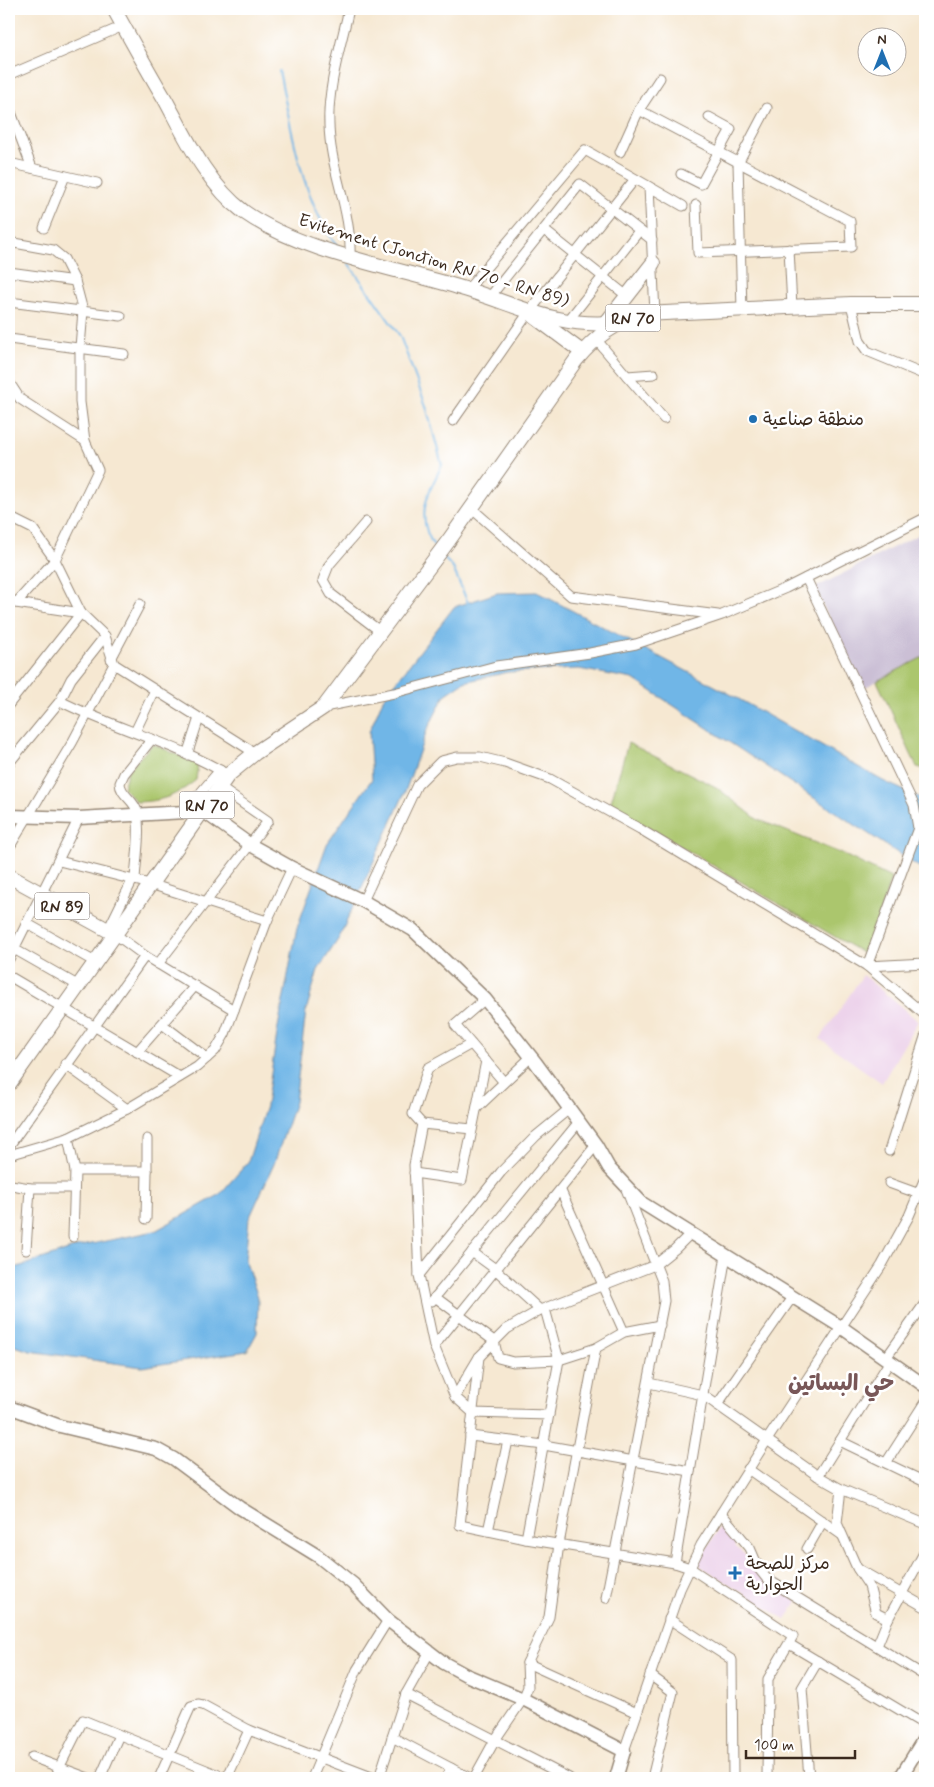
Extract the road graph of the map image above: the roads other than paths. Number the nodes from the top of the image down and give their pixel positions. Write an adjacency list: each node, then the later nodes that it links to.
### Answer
1 (114, 9): 3 (main road, Evitement (Jonction RN 70 - RN 89))
2 (349, 9): 31 (street)
3 (123, 26): 4 (street); 31 (main road, Evitement (Jonction RN 70 - RN 89))
4 (9, 75)
5 (660, 78): 8 (street)
6 (9, 107): 14 (street)
7 (767, 108): 13 (street)
8 (639, 110): 10 (street); 11 (street)
9 (709, 117): 11 (street)
10 (620, 152)
11 (718, 153): 13 (street); 15 (street)
12 (9, 163): 14 (street)
13 (738, 163): 28 (street); 29 (street)
14 (32, 168): 16 (street)
15 (682, 174)
16 (65, 176): 18 (street); 23 (street)
17 (635, 179): 19 (street); 22 (street); 36 (street)
18 (97, 183)
19 (649, 187): 21 (street); 26 (street)
20 (696, 205): 29 (street)
21 (683, 206)
22 (611, 209): 24 (street); 25 (street); 30 (street)
23 (44, 228)
24 (544, 230): 30 (street); 38 (street)
25 (640, 231): 26 (street); 34 (street)
26 (652, 240): 32 (street)
27 (9, 242): 35 (street)
28 (789, 249): 29 (street); 42 (street)
29 (740, 251): 43 (street)
30 (575, 254): 34 (street); 45 (street)
31 (350, 257): 36 (main road, Evitement (Jonction RN 70 - RN 89))
32 (653, 263): 37 (main road); 46 (street)
33 (9, 272): 35 (street)
34 (603, 276): 37 (street); 49 (street)
35 (75, 281): 44 (street)
36 (468, 290): 38 (main road, Evitement (Jonction RN 70 - RN 89))
37 (628, 296): 50 (main road)
38 (489, 298): 45 (main road, Evitement (Jonction RN 70 - RN 89))
39 (9, 302): 44 (street)
40 (851, 304): 41 (main road, RN 70); 42 (main road, RN 70); 57 (street)
41 (925, 304)
42 (792, 307): 43 (main road, RN 70)
43 (742, 310): 46 (main road, RN 70)
44 (83, 311): 47 (street); 53 (street)
45 (529, 312): 49 (main road, Evitement (Jonction RN 70 - RN 89)); 54 (main road); 61 (street)
46 (655, 314): 48 (main road, RN 70)
47 (121, 316)
48 (621, 321): 50 (main road, Evitement (Jonction RN 70 - RN 89)); 51 (main road, RN 70)
49 (567, 322): 50 (main road, Evitement (Jonction RN 70 - RN 89))
50 (606, 323)
51 (595, 338): 54 (main road, RN 70); 58 (street)
52 (9, 339): 53 (street)
53 (80, 347): 55 (street); 62 (street)
54 (582, 352): 63 (main road, RN 70)
55 (124, 354)
56 (654, 374): 58 (street)
57 (925, 375)
58 (627, 376): 60 (street)
59 (9, 382): 62 (street)
60 (664, 419)
61 (453, 421)
62 (86, 441): 67 (street)
63 (470, 507): 72 (street); 73 (main road, RN 70)
64 (9, 517): 67 (street)
65 (925, 518): 68 (street)
66 (366, 522): 73 (street)
67 (55, 560): 69 (street); 71 (street)
68 (806, 578): 72 (street); 114 (street)
69 (12, 601): 71 (street)
70 (140, 604): 75 (street)
71 (81, 613): 74 (street); 78 (street)
72 (722, 615): 79 (street)
73 (381, 632): 79 (main road, RN 70)
74 (105, 636): 75 (street); 77 (street)
75 (112, 662): 76 (street); 80 (street)
76 (155, 690): 81 (street); 82 (street)
77 (60, 701): 80 (street); 86 (street)
78 (9, 704)
79 (324, 707): 84 (main road, RN 70)
80 (87, 715): 82 (street); 93 (street)
81 (199, 718): 84 (street); 85 (street)
82 (135, 732): 83 (street)
83 (152, 739): 85 (street); 91 (street)
84 (255, 753): 87 (main road, RN 70)
85 (187, 755): 87 (street)
86 (9, 763)
87 (224, 772): 88 (main road, RN 70); 90 (street)
88 (219, 787): 89 (main road, RN 70); 95 (street)
89 (203, 811): 90 (street); 95 (street); 101 (main road, RN 70)
90 (184, 812): 91 (street)
91 (138, 814): 94 (street); 100 (street)
92 (9, 816): 93 (street)
93 (28, 816): 94 (street); 96 (street)
94 (79, 818): 97 (street)
95 (249, 844): 98 (street); 104 (street)
96 (9, 848)
97 (59, 861): 100 (street); 102 (street)
98 (298, 870): 103 (street); 105 (street)
99 (9, 876): 102 (main road, RN 89)
100 (134, 880): 101 (street); 107 (street)
101 (150, 884): 104 (street); 107 (main road, RN 70)
102 (41, 895): 106 (street); 107 (main road, RN 89)
103 (361, 900): 114 (street); 118 (street)
104 (206, 902): 105 (street); 113 (street)
105 (267, 921): 120 (street)
106 (26, 923): 108 (street); 111 (street)
107 (112, 932): 109 (street); 111 (main road, RN 70)
108 (14, 949): 110 (street); 116 (street)
109 (146, 956): 113 (street); 123 (street)
110 (9, 959)
111 (95, 962): 116 (main road, RN 70)
112 (925, 963): 114 (street)
113 (158, 964): 117 (street)
114 (867, 966): 121 (street)
115 (9, 976): 119 (street)
116 (79, 986): 119 (main road, RN 70)
117 (195, 986): 120 (street); 122 (street)
118 (485, 1000): 125 (street); 127 (street)
119 (63, 1009): 123 (street); 133 (main road, RN 70)
120 (234, 1010): 128 (street)
121 (925, 1015)
122 (162, 1024): 126 (street); 128 (street)
123 (93, 1027): 126 (street); 130 (street)
124 (925, 1037): 144 (street)
125 (471, 1044): 129 (street); 138 (street)
126 (137, 1052): 131 (street)
127 (531, 1057): 132 (street); 136 (street)
128 (207, 1058): 131 (street)
129 (486, 1061): 132 (street); 135 (street)
130 (65, 1064): 134 (street); 143 (street)
131 (180, 1077): 134 (street)
132 (503, 1081): 135 (street)
133 (9, 1084)
134 (127, 1109): 140 (street)
135 (476, 1109): 139 (street)
136 (568, 1109): 137 (street); 165 (street)
137 (578, 1123): 142 (street); 161 (street)
138 (422, 1124): 139 (street); 148 (street)
139 (472, 1129): 148 (street)
140 (68, 1138): 145 (street); 146 (street)
141 (147, 1139): 147 (street)
142 (596, 1145): 152 (street); 155 (street)
143 (9, 1146)
144 (889, 1151)
145 (9, 1155)
146 (75, 1171): 147 (street); 154 (street)
147 (148, 1171): 157 (street)
148 (414, 1173): 165 (street)
149 (925, 1178): 156 (street)
150 (889, 1183): 156 (street)
151 (11, 1186): 153 (street)
152 (625, 1186): 158 (street); 163 (street)
153 (30, 1188): 154 (street); 160 (street)
154 (74, 1188): 159 (street)
155 (561, 1191): 164 (street); 166 (street)
156 (922, 1195): 174 (street)
157 (146, 1219)
158 (690, 1233): 162 (street); 163 (street)
159 (73, 1237)
160 (26, 1250)
161 (472, 1252): 164 (street); 168 (street)
162 (726, 1255): 167 (street); 184 (street)
163 (655, 1265): 166 (street); 173 (street)
164 (494, 1268): 171 (street); 172 (street)
165 (419, 1275): 170 (street)
166 (602, 1286): 171 (street); 175 (street)
167 (793, 1296): 174 (street); 187 (street)
168 (435, 1297): 170 (street); 172 (street)
169 (925, 1303): 181 (street)
170 (426, 1309): 177 (street)
171 (542, 1310): 176 (street); 180 (street)
172 (458, 1315): 176 (street); 177 (street)
173 (660, 1325): 175 (street); 182 (street)
174 (841, 1327): 181 (street); 192 (street)
175 (624, 1332): 178 (street)
176 (494, 1340): 179 (street); 180 (street)
177 (434, 1346): 185 (street)
178 (596, 1348): 180 (street); 196 (street)
179 (479, 1357): 185 (street); 189 (street)
180 (559, 1360): 190 (street)
181 (888, 1360): 183 (street); 194 (street)
182 (648, 1383): 184 (street); 197 (street)
183 (925, 1386)
184 (703, 1395): 187 (street); 200 (street)
185 (455, 1397): 189 (street)
186 (925, 1402): 198 (street)
187 (718, 1405): 192 (street)
188 (9, 1407): 222 (street)
189 (473, 1413): 190 (street); 191 (street)
190 (549, 1415): 195 (street)
191 (470, 1436): 193 (street); 207 (street)
192 (767, 1440): 199 (street); 201 (street)
193 (508, 1441): 195 (street); 207 (street)
194 (840, 1441): 198 (street); 201 (street)
195 (544, 1445): 196 (street); 209 (street)
196 (577, 1451): 197 (street); 210 (street)
197 (634, 1460): 200 (street); 213 (street)
198 (886, 1463): 202 (street)
199 (748, 1469): 204 (street); 205 (street)
200 (690, 1471): 214 (street)
201 (818, 1476): 203 (street)
202 (925, 1482)
203 (841, 1489): 206 (street); 208 (street)
204 (721, 1513): 215 (street); 224 (street)
205 (823, 1521): 208 (street); 211 (street)
206 (925, 1524)
207 (488, 1531): 209 (street)
208 (843, 1535): 216 (street)
209 (526, 1539): 210 (street)
210 (559, 1544): 213 (street); 227 (street)
211 (807, 1548)
212 (925, 1551): 217 (street)
213 (616, 1553): 214 (street); 218 (street)
214 (675, 1563): 215 (street)
215 (690, 1568): 220 (street); 223 (street)
216 (857, 1568): 217 (street); 221 (street)
217 (902, 1592): 219 (street); 221 (street)
218 (606, 1598)
219 (925, 1606)
220 (670, 1619): 228 (street); 259 (street)
221 (888, 1619): 224 (street)
222 (388, 1620): 225 (street); 241 (street)
223 (789, 1644): 226 (street); 260 (street)
224 (877, 1646): 229 (street)
225 (429, 1653): 230 (street); 231 (street)
226 (818, 1661): 233 (street); 261 (street)
227 (527, 1663): 231 (street); 232 (street)
228 (650, 1675): 232 (street); 258 (street)
229 (925, 1676)
230 (406, 1694): 236 (street); 238 (street)
231 (523, 1699): 238 (street); 239 (street)
232 (636, 1714): 239 (street)
233 (925, 1725)
234 (249, 1730): 240 (street); 241 (street); 249 (street)
235 (119, 1735): 240 (street); 243 (street); 247 (street)
236 (392, 1737): 244 (street); 252 (street)
237 (925, 1737): 262 (street)
238 (495, 1740): 255 (street); 256 (street)
239 (624, 1751): 257 (street)
240 (168, 1755): 248 (street); 249 (street)
241 (320, 1757): 250 (street); 251 (street)
242 (32, 1758): 243 (street)
243 (59, 1768): 245 (street); 246 (street)
244 (451, 1768): 253 (street); 254 (street)
245 (56, 1778)
246 (88, 1778)
247 (100, 1778)
248 (160, 1778)
249 (227, 1778)
250 (312, 1778)
251 (374, 1778)
252 (378, 1778)
253 (446, 1778)
254 (470, 1778)
255 (474, 1778)
256 (569, 1778)
257 (616, 1778)
258 (652, 1778)
259 (733, 1778)
260 (767, 1778)
261 (809, 1778)
262 (900, 1778)

